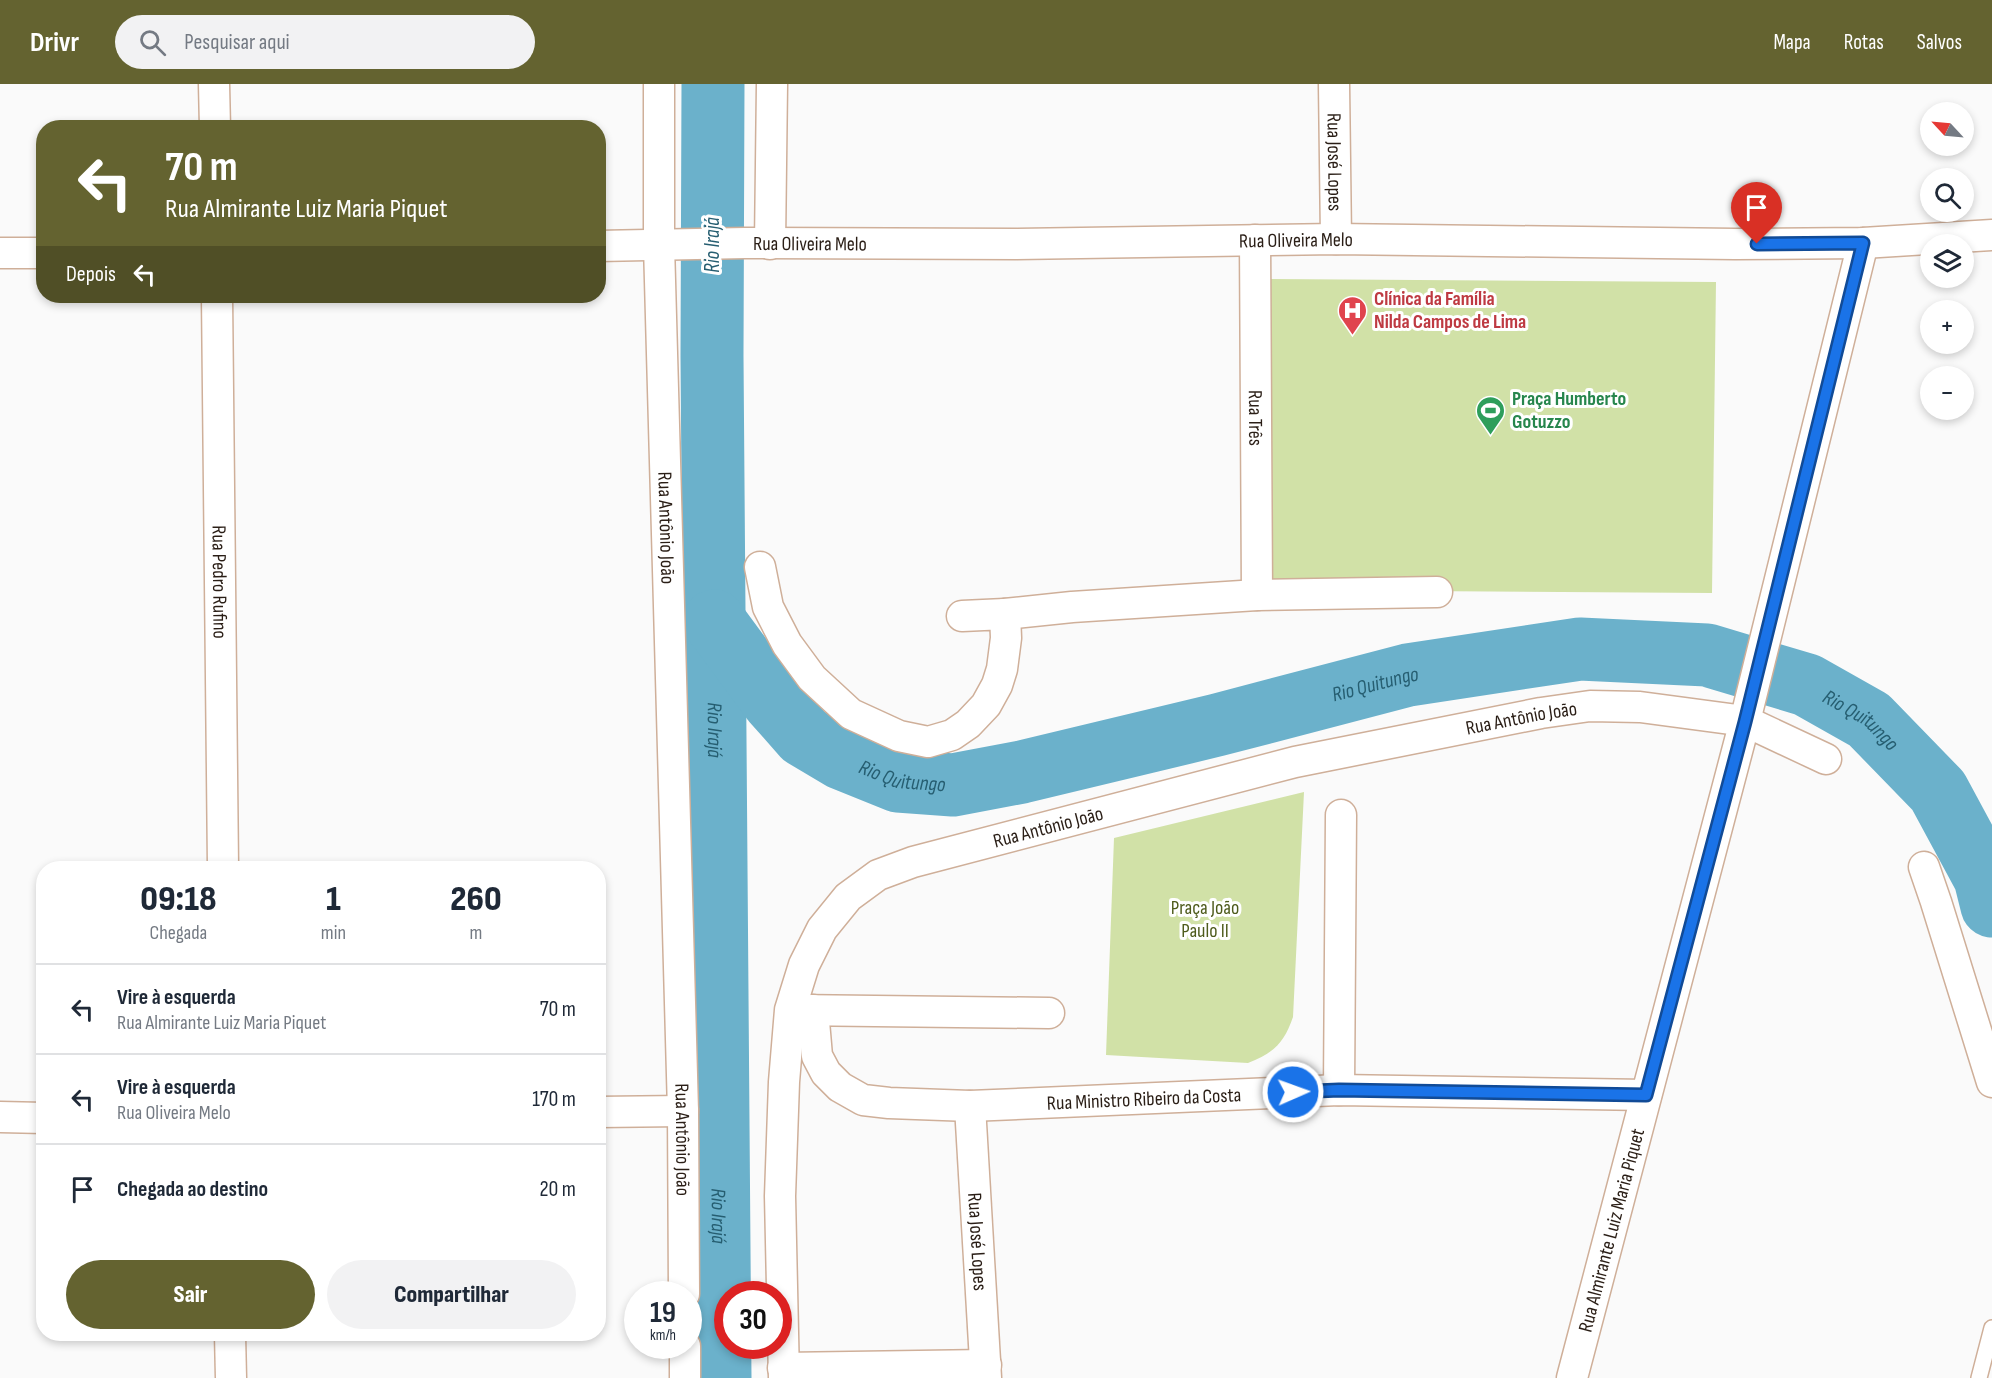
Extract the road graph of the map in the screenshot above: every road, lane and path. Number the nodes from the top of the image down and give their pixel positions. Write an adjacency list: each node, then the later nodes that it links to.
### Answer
1 (214, 84): 5 (street)
2 (659, 84): 11 (street, Rua Antônio João)
3 (772, 84): 10 (street)
4 (1334, 84): 7 (street, Rua José Lopes)
5 (215, 120)
6 (1992, 236): 9 (street, Rua Oliveira Melo)
7 (1336, 239): 8 (street, Rua Oliveira Melo); 9 (street, Rua Oliveira Melo)
8 (1254, 240): 10 (street, Rua Oliveira Melo); 18 (street, Rua Três)
9 (1863, 243): 21 (street, Rua Almirante Luiz Maria Piquet)
10 (758, 244): 11 (street, Rua Oliveira Melo)
11 (665, 245): 12 (street, Rua Oliveira Melo); 32 (street, Rua Antônio João)
12 (606, 246)
13 (0, 253): 14 (street)
14 (36, 253)
15 (217, 303): 24 (street, Rua Pedro Rufino)
16 (760, 567): 19 (street)
17 (1437, 592): 18 (street)
18 (1257, 595): 19 (street)
19 (1005, 614): 20 (street)
20 (962, 616)
21 (1745, 722): 22 (street, Rua Antônio João); 26 (street, Rua Antônio João); 30 (street, Rua Almirante Luiz Maria Piquet)
22 (1826, 759)
23 (1341, 815): 29 (street)
24 (223, 861)
25 (1924, 867): 28 (street)
26 (802, 1010): 27 (street); 31 (street, Rua Ministro Ribeiro da Costa); 41 (street, Rua Antônio João)
27 (1049, 1013)
28 (1992, 1082)
29 (1339, 1090): 30 (street, Rua Ministro Ribeiro da Costa); 31 (street, Rua Ministro Ribeiro da Costa)
30 (1646, 1095): 44 (street, Rua Almirante Luiz Maria Piquet)
31 (970, 1106): 40 (street, Rua José Lopes)
32 (683, 1111): 33 (street); 36 (street, Rua Antônio João)
33 (606, 1112)
34 (0, 1117): 35 (street)
35 (36, 1118)
36 (684, 1281)
37 (1992, 1328): 45 (lane)
38 (230, 1341): 42 (street)
39 (684, 1359): 43 (street)
40 (986, 1372): 41 (street)
41 (783, 1373)
42 (231, 1378)
43 (685, 1378)
44 (1572, 1378)
45 (1979, 1378)

